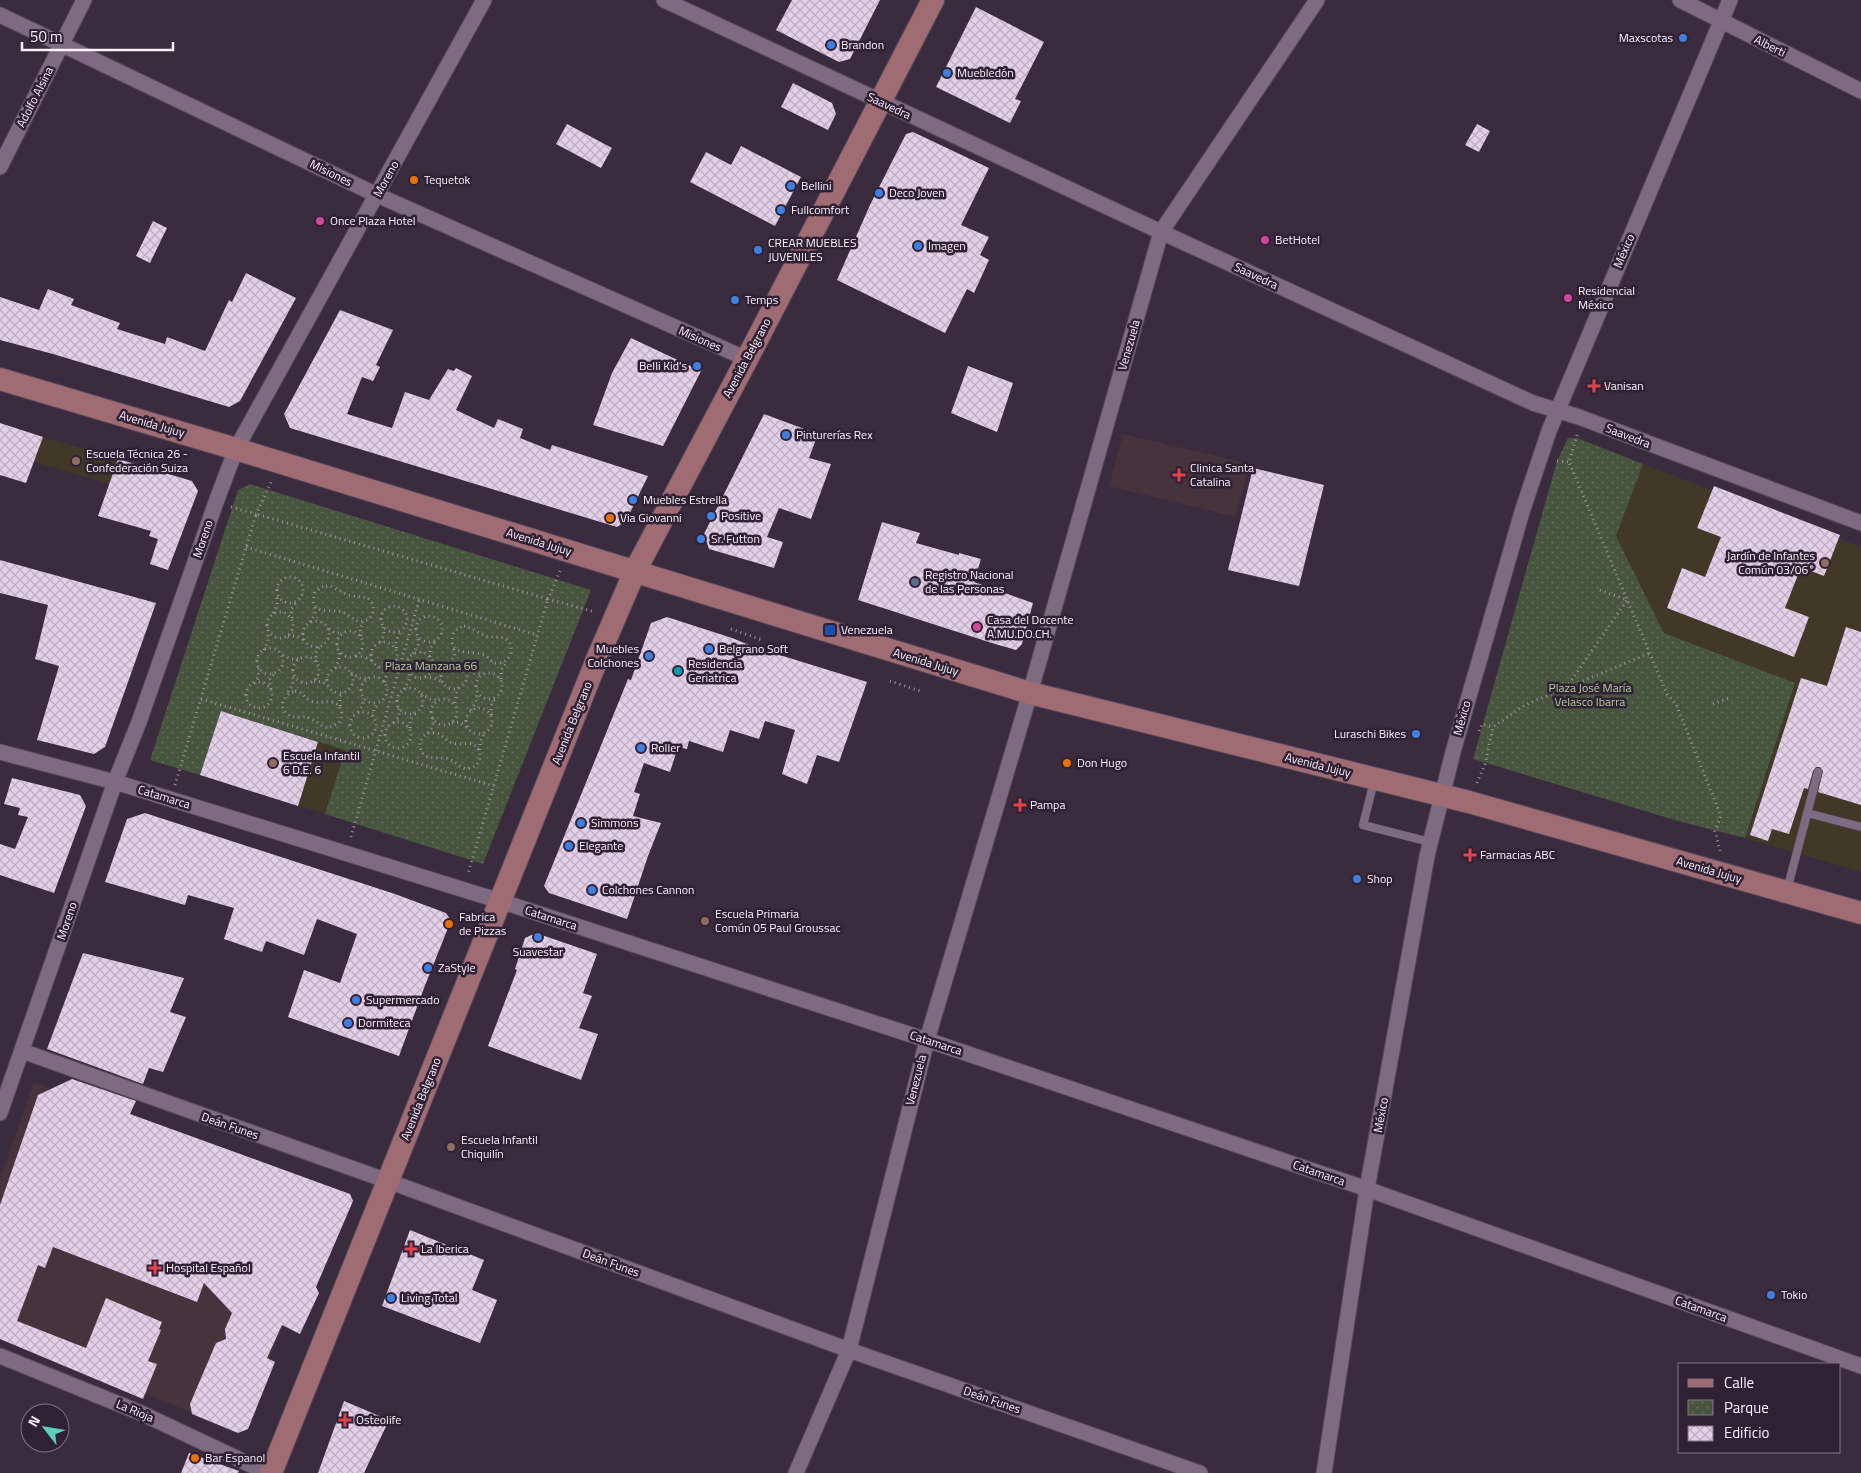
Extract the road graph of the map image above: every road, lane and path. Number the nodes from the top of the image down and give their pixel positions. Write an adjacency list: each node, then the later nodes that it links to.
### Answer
1 (84, 0): 10 (street, Adolfo Alsina)
2 (484, 0): 14 (street, Moreno)
3 (664, 0): 12 (street, Saavedra)
4 (933, 0): 12 (main road, Avenida Belgrano)
5 (1317, 0): 15 (street, Venezuela)
6 (1680, 0): 9 (street, Alberti)
7 (1730, 0): 9 (street, México)
8 (0, 15): 10 (street, Misiones)
9 (1721, 21): 11 (street, Alberti); 18 (street, México)
10 (62, 44): 13 (street, Adolfo Alsina); 14 (street, Misiones)
11 (1861, 90)
12 (881, 102): 15 (street, Saavedra); 16 (main road, Avenida Belgrano)
13 (0, 167)
14 (377, 195): 16 (street, Misiones); 20 (street, Moreno)
15 (1161, 232): 18 (street, Saavedra); 100 (street, Venezuela)
16 (747, 359): 27 (main road, Avenida Belgrano)
17 (0, 379): 20 (main road, Avenida Jujuy)
18 (1558, 411): 19 (street, Saavedra); 136 (street, México)
19 (1578, 418): 24 (street, Saavedra); 32 (path)
20 (236, 449): 21 (main road, Avenida Jujuy); 22 (street, Moreno)
21 (279, 462): 23 (path); 26 (main road, Avenida Jujuy)
22 (216, 502): 23 (path); 134 (street, Moreno)
23 (256, 514): 25 (path); 30 (path)
24 (1861, 523)
25 (246, 547): 31 (path); 108 (path)
26 (568, 551): 27 (main road, Avenida Jujuy); 30 (path)
27 (635, 571): 36 (main road, Avenida Belgrano); 100 (main road, Avenida Jujuy)
28 (1597, 589): 32 (path)
29 (278, 592): 33 (path); 33 (path); 35 (path)
30 (548, 599): 36 (path); 49 (path)
31 (419, 600): 40 (path); 49 (path)
32 (1627, 600): 64 (path); 94 (path)
33 (297, 601): 37 (path)
34 (314, 601): 38 (path); 38 (path); 41 (path)
35 (272, 616): 37 (path); 44 (path)
36 (615, 618): 146 (main road, Avenida Belgrano)
37 (293, 621): 50 (path)
38 (364, 622): 51 (path)
39 (407, 622): 40 (path); 42 (path); 47 (path)
40 (412, 624): 43 (path); 70 (path)
41 (308, 625): 45 (path); 55 (path)
42 (383, 626): 47 (path); 56 (path)
43 (417, 626): 52 (path); 53 (path)
44 (267, 628): 50 (path); 60 (path)
45 (328, 628): 48 (path); 58 (path)
46 (731, 629): 54 (path)
47 (402, 630): 59 (path)
48 (345, 632): 51 (path); 61 (path)
49 (537, 635): 135 (path)
50 (287, 636): 55 (path)
51 (361, 636): 65 (path)
52 (418, 636): 53 (path); 63 (path)
53 (436, 640): 68 (path)
54 (762, 640)
55 (305, 641): 58 (path)
56 (379, 643): 59 (path); 71 (path)
57 (453, 646): 69 (path); 69 (path); 74 (path)
58 (320, 647): 73 (path)
59 (396, 648): 67 (path)
60 (263, 650): 62 (path); 76 (path)
61 (338, 650): 65 (path); 77 (path)
62 (281, 653): 66 (path); 81 (path)
63 (413, 654): 68 (path); 72 (path)
64 (1650, 654): 94 (path); 143 (path)
65 (355, 656): 71 (path)
66 (301, 658): 73 (path); 82 (path)
67 (397, 658): 70 (path); 75 (path)
68 (430, 658): 84 (path)
69 (509, 658): 89 (path)
70 (402, 660): 72 (path); 103 (path)
71 (373, 661): 75 (path)
72 (408, 661): 80 (path)
73 (317, 662): 86 (path)
74 (449, 664): 78 (path); 88 (path)
75 (389, 667): 91 (path)
76 (259, 668): 81 (path); 90 (path)
77 (335, 668): 79 (path); 92 (path)
78 (465, 668): 83 (path); 93 (path)
79 (350, 672): 85 (path); 99 (path)
80 (408, 672): 84 (path); 95 (path)
81 (275, 673): 97 (path)
82 (294, 673): 86 (path); 102 (path)
83 (483, 674): 89 (path); 98 (path)
84 (425, 677): 88 (path)
85 (369, 678): 91 (path); 105 (path)
86 (313, 681): 92 (path)
87 (890, 681): 96 (path)
88 (443, 682): 93 (path)
89 (501, 682): 104 (path)
90 (254, 683): 97 (path); 97 (path)
91 (385, 683): 103 (path)
92 (329, 686): 99 (path)
93 (459, 688): 111 (path)
94 (1566, 688): 138 (path)
95 (404, 689): 101 (path); 106 (path)
96 (920, 691)
97 (271, 692)
98 (477, 692): 104 (path); 115 (path)
99 (343, 693): 113 (path)
100 (1030, 693): 133 (main road, Avenida Jujuy); 148 (street, Venezuela)
101 (420, 694): 109 (path); 116 (path)
102 (287, 695): 113 (path); 113 (path)
103 (389, 695): 106 (path); 110 (path); 127 (path)
104 (498, 695): 120 (path)
105 (363, 697): 110 (path); 117 (path)
106 (397, 697): 114 (path)
107 (1730, 698): 112 (path)
108 (201, 699): 129 (path); 137 (path)
109 (439, 700): 111 (path); 119 (path)
110 (378, 703): 118 (path)
111 (455, 704): 122 (path)
112 (1713, 704)
113 (340, 707)
114 (398, 708): 116 (path); 121 (path)
115 (471, 711): 120 (path); 123 (path)
116 (417, 712): 126 (path)
117 (358, 713): 118 (path); 124 (path)
118 (374, 717): 124 (path)
119 (433, 718): 122 (path); 128 (path)
120 (491, 718): 125 (path)
121 (394, 723): 126 (path); 127 (path)
122 (451, 723): 123 (path)
123 (467, 728): 125 (path)
124 (375, 729): 127 (path)
125 (489, 730): 131 (path)
126 (410, 731): 127 (path)
127 (383, 732): 129 (path)
128 (428, 733): 131 (path); 131 (path)
129 (376, 751): 135 (path); 142 (path)
130 (0, 752): 134 (street, Catamarca)
131 (480, 756)
132 (1818, 772): 139 (lane)
133 (1375, 779): 136 (main road, Avenida Jujuy); 141 (lane)
134 (115, 782): 137 (street, Catamarca); 149 (street, Moreno)
135 (494, 786): 144 (path)
136 (1441, 795): 138 (main road, Avenida Jujuy); 141 (street, México)
137 (171, 800): 142 (street, Catamarca)
138 (1469, 802): 143 (main road, Avenida Jujuy)
139 (1807, 813): 140 (lane); 145 (lane)
140 (1861, 827)
141 (1430, 842): 152 (street, México)
142 (346, 854): 144 (street, Catamarca)
143 (1727, 875): 145 (main road, Avenida Jujuy)
144 (463, 890): 146 (street, Catamarca)
145 (1787, 892): 147 (main road, Avenida Jujuy)
146 (500, 901): 148 (street, Catamarca); 151 (main road, Avenida Belgrano)
147 (1861, 913)
148 (926, 1040): 152 (street, Catamarca); 153 (street, Venezuela)
149 (22, 1051): 150 (street, Moreno); 151 (street, Deán Funes)
150 (0, 1113)
151 (388, 1181): 153 (street, Deán Funes); 156 (main road, Avenida Belgrano)
152 (1367, 1189): 155 (street, Catamarca); 159 (street, México)
153 (849, 1350): 157 (street, Venezuela); 158 (street, Deán Funes)
154 (0, 1356): 156 (street, La Rioja)
155 (1861, 1366)
156 (270, 1473)
157 (796, 1473)
158 (1200, 1473)
159 (1324, 1473)

